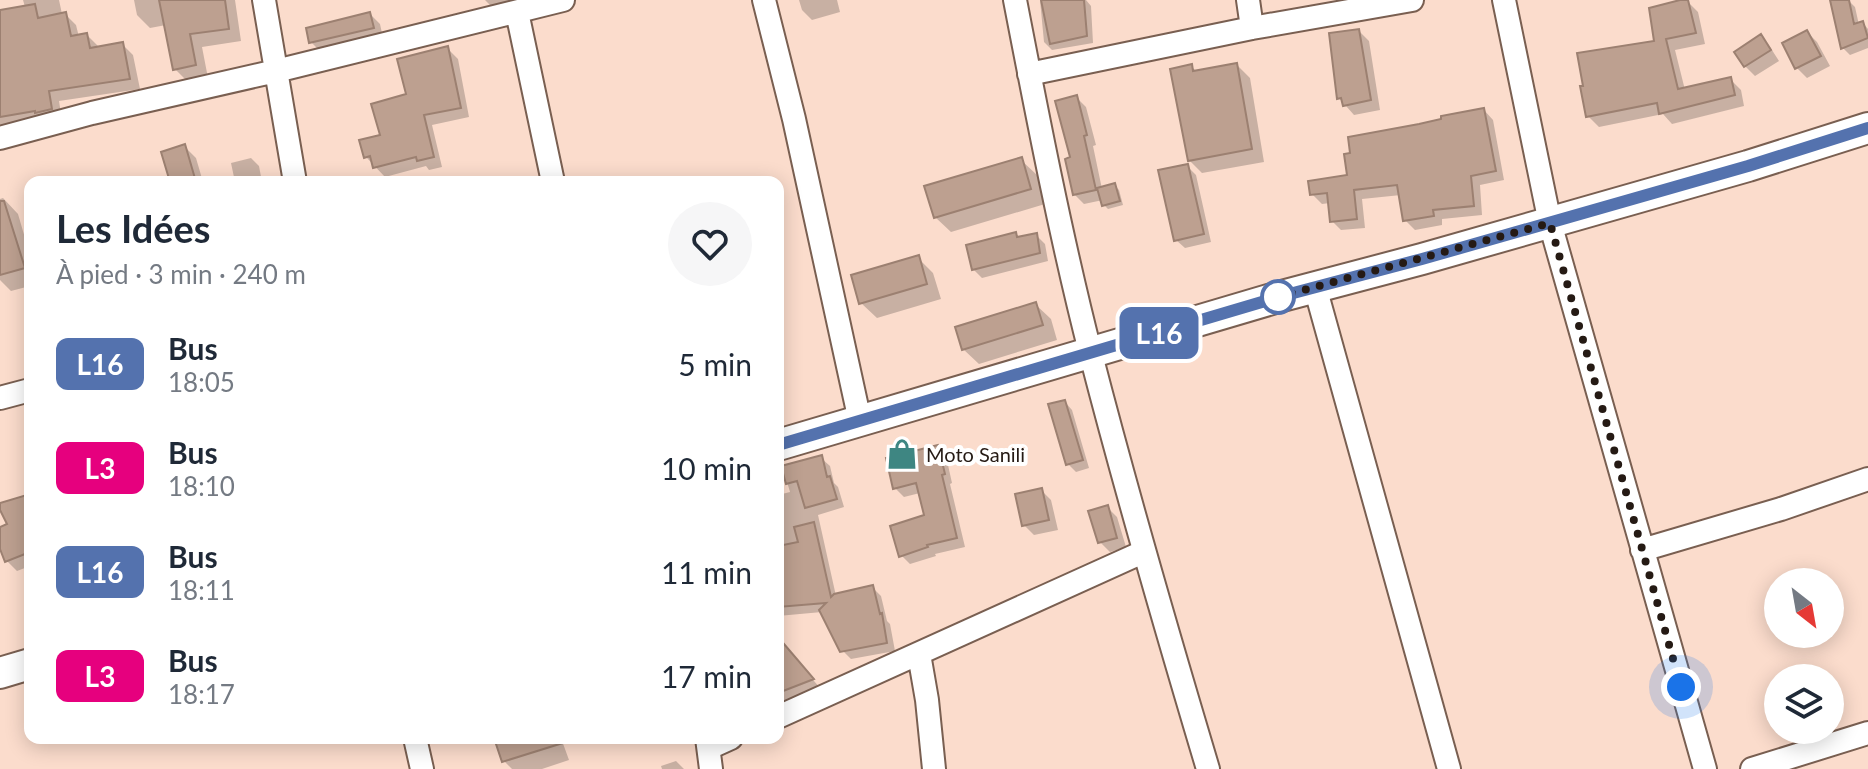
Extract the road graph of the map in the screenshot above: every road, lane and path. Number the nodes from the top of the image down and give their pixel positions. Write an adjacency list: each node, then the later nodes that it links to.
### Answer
1 (264, 0): 10 (street)
2 (764, 0): 21 (street)
3 (1015, 0): 11 (street)
4 (1248, 0): 9 (street)
5 (1412, 0): 9 (street)
6 (1504, 0): 16 (street)
7 (553, 1): 8 (street)
8 (517, 12): 10 (street); 15 (street)
9 (1252, 28): 11 (street)
10 (276, 71): 13 (street); 14 (street)
11 (1029, 74): 18 (street)
12 (1868, 128): 16 (main road)
13 (0, 138)
14 (294, 176)
15 (552, 176)
16 (1550, 223): 17 (main road); 24 (street)
17 (1315, 287): 18 (main road); 35 (street)
18 (1090, 353): 21 (main road); 25 (street)
19 (24, 392): 20 (street)
20 (0, 398)
21 (860, 421): 22 (main road)
22 (784, 443)
23 (1868, 479): 24 (street)
24 (1642, 550): 36 (street)
25 (1143, 552): 26 (street); 34 (street)
26 (919, 654): 29 (street); 33 (street)
27 (24, 666): 28 (main road)
28 (0, 673)
29 (784, 714)
30 (1868, 733): 37 (street)
31 (416, 744): 32 (street)
32 (422, 769)
33 (934, 769)
34 (1208, 769)
35 (1449, 769)
36 (1705, 769)
37 (1752, 769)

